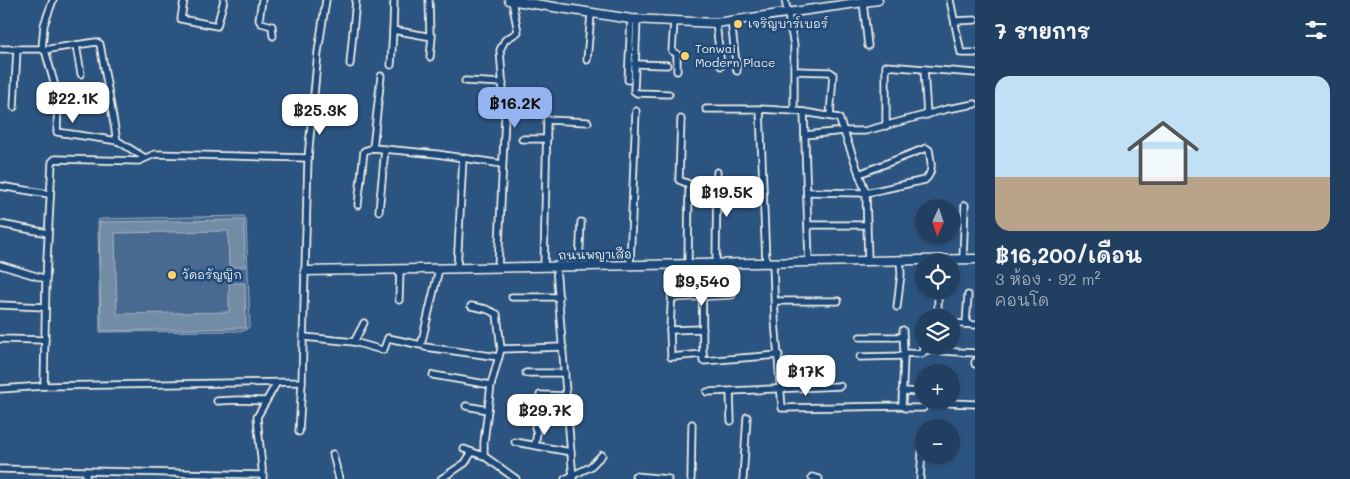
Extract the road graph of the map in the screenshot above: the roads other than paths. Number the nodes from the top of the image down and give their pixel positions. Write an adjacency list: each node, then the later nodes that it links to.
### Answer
1 (53, 0): 29 (street)
2 (184, 0): 3 (street)
3 (224, 0)
4 (262, 0): 23 (street)
5 (326, 0): 69 (street)
6 (356, 0): 33 (street)
7 (394, 0): 22 (street)
8 (429, 0): 24 (street)
9 (511, 0): 15 (street); 47 (street)
10 (785, 0): 14 (street)
11 (878, 0): 13 (street)
12 (950, 0): 19 (street)
13 (863, 2): 14 (street); 26 (street)
14 (788, 13): 18 (street); 41 (street)
15 (591, 14): 16 (street); 32 (street)
16 (634, 19): 20 (street); 34 (street); 45 (street)
17 (975, 20): 19 (street)
18 (731, 21): 21 (street); 39 (street)
19 (955, 21): 30 (street)
20 (674, 22): 21 (street); 40 (street)
21 (716, 23): 37 (street)
22 (393, 30): 24 (street); 35 (street)
23 (272, 36)
24 (430, 36): 31 (street)
25 (76, 46): 29 (street); 43 (street); 65 (street)
26 (868, 46)
27 (0, 49): 28 (street)
28 (17, 49): 29 (street); 50 (street)
29 (43, 50): 65 (street)
30 (975, 53)
31 (430, 57)
32 (587, 60)
33 (350, 64)
34 (634, 64): 36 (street); 48 (street)
35 (391, 65)
36 (667, 65)
37 (721, 66)
38 (924, 69): 42 (street); 56 (street); 60 (street)
39 (737, 70)
40 (676, 71)
41 (795, 71): 54 (street); 57 (street)
42 (975, 73)
43 (81, 74)
44 (381, 76): 66 (street)
45 (628, 80)
46 (465, 81): 47 (street)
47 (503, 83): 71 (street)
48 (669, 94)
49 (975, 104): 56 (street)
50 (14, 107)
51 (760, 109): 52 (street); 54 (street); 92 (street)
52 (706, 110)
53 (636, 111): 97 (street)
54 (794, 111): 55 (street)
55 (804, 112): 57 (street); 62 (street)
56 (927, 115): 60 (street)
57 (830, 116): 61 (street)
58 (681, 119): 93 (street)
59 (588, 122): 64 (street)
60 (886, 126): 61 (street)
61 (844, 131): 62 (street); 73 (street)
62 (805, 135): 75 (street)
63 (522, 138): 64 (street)
64 (547, 139): 100 (street)
65 (116, 141): 68 (street)
66 (373, 148): 67 (street); 78 (street)
67 (385, 149): 70 (street); 80 (street)
68 (145, 158): 69 (street); 77 (street)
69 (308, 158): 106 (street)
70 (463, 158): 71 (street); 104 (street)
71 (502, 164): 102 (street)
72 (717, 172): 95 (street)
73 (859, 174): 76 (street); 76 (street)
74 (0, 186): 77 (street)
75 (807, 192): 76 (street); 83 (street)
76 (866, 193): 84 (street)
77 (49, 194): 85 (street)
78 (358, 205)
79 (965, 205): 86 (street)
80 (379, 211)
81 (581, 222): 99 (street)
82 (0, 224): 85 (street)
83 (808, 225): 84 (street); 91 (street)
84 (867, 225): 90 (street)
85 (48, 233): 107 (street)
86 (962, 259): 87 (street, ถนนพญาเสือ)
87 (975, 259)
88 (900, 260): 89 (street, ถนนพญาเสือ); 90 (street, ถนนพญาเสือ); 120 (street)
89 (915, 260)
90 (868, 261): 91 (street, ถนนพญาเสือ)
91 (808, 262): 92 (street, ถนนพญาเสือ)
92 (770, 263): 95 (street, ถนนพญาเสือ); 116 (street)
93 (688, 264): 94 (street, ถนนพญาเสือ); 98 (street, ถนนพญาเสือ)
94 (702, 264): 95 (street, ถนนพญาเสือ); 109 (street)
95 (716, 264)
96 (0, 265): 107 (street)
97 (630, 265): 98 (street, ถนนพญาเสือ); 99 (street, ถนนพญาเสือ)
98 (673, 265): 113 (street)
99 (579, 266): 101 (street, ถนนพญาเสือ)
100 (544, 267): 101 (street, ถนนพญาเสือ); 102 (street, ถนนพญาเสือ)
101 (556, 267): 112 (street)
102 (498, 268): 104 (street, ถนนพญาเสือ)
103 (439, 269): 104 (street, ถนนพญาเสือ); 105 (street, ถนนพญาเสือ); 131 (street)
104 (457, 269)
105 (400, 270): 106 (street, ถนนพญาเสือ); 114 (street)
106 (305, 271): 127 (street)
107 (46, 278): 119 (street)
108 (968, 295): 123 (street)
109 (702, 296): 110 (street); 113 (street); 125 (street)
110 (732, 296)
111 (512, 297): 112 (street)
112 (559, 297): 133 (street)
113 (672, 298): 126 (street)
114 (400, 300)
115 (838, 300): 116 (street)
116 (775, 301): 139 (street)
117 (0, 305): 119 (street)
118 (471, 306): 134 (street)
119 (46, 307): 130 (street)
120 (897, 307)
121 (364, 323): 131 (street)
122 (960, 324): 123 (street)
123 (966, 324): 124 (street)
124 (975, 324)
125 (703, 328): 126 (street); 137 (street)
126 (670, 330): 137 (street)
127 (304, 337): 131 (street); 146 (street)
128 (860, 337): 140 (street)
129 (0, 339): 130 (street)
130 (45, 340): 149 (street)
131 (354, 342)
132 (425, 346): 141 (street)
133 (563, 347): 134 (street); 144 (street)
134 (501, 349): 141 (street)
135 (960, 352): 136 (street)
136 (975, 353)
137 (703, 354): 139 (street)
138 (922, 354): 140 (street)
139 (779, 355): 152 (street)
140 (904, 355): 142 (street); 155 (street)
141 (499, 357): 148 (street)
142 (860, 357)
143 (526, 373): 144 (street)
144 (565, 373): 158 (street)
145 (433, 374): 148 (street)
146 (302, 382): 147 (street); 171 (street)
147 (276, 384): 149 (street); 160 (street)
148 (491, 384): 166 (street)
149 (44, 386): 151 (street)
150 (840, 386): 152 (street)
151 (0, 389)
152 (781, 389): 154 (street); 164 (street)
153 (707, 392): 154 (street)
154 (730, 392): 168 (street)
155 (902, 392): 156 (street); 164 (street)
156 (915, 392)
157 (540, 395): 158 (street)
158 (566, 396): 176 (street)
159 (217, 401): 160 (street)
160 (266, 401): 186 (street)
161 (960, 403): 162 (street)
162 (975, 404)
163 (466, 406): 166 (street)
164 (902, 406): 165 (street)
165 (915, 408)
166 (488, 410): 179 (street)
167 (747, 417): 197 (street)
168 (731, 421)
169 (692, 424): 196 (street)
170 (535, 427): 173 (street)
171 (299, 432)
172 (515, 442): 173 (street)
173 (536, 445): 176 (street)
174 (464, 450): 175 (street)
175 (472, 452): 179 (street); 191 (street)
176 (571, 452): 187 (street)
177 (333, 454): 190 (street)
178 (602, 455): 187 (street)
179 (484, 456): 192 (street)
180 (921, 464): 199 (street)
181 (0, 468): 182 (street)
182 (86, 471): 183 (street); 189 (street)
183 (156, 476): 185 (street)
184 (635, 476): 194 (street)
185 (186, 477): 186 (street)
186 (263, 477)
187 (573, 477): 193 (street)
188 (812, 477): 198 (street)
189 (86, 479)
190 (339, 479)
191 (441, 479)
192 (516, 479)
193 (565, 479)
194 (663, 479): 195 (street)
195 (668, 479)
196 (690, 479)
197 (743, 479)
198 (819, 479)
199 (920, 479)

